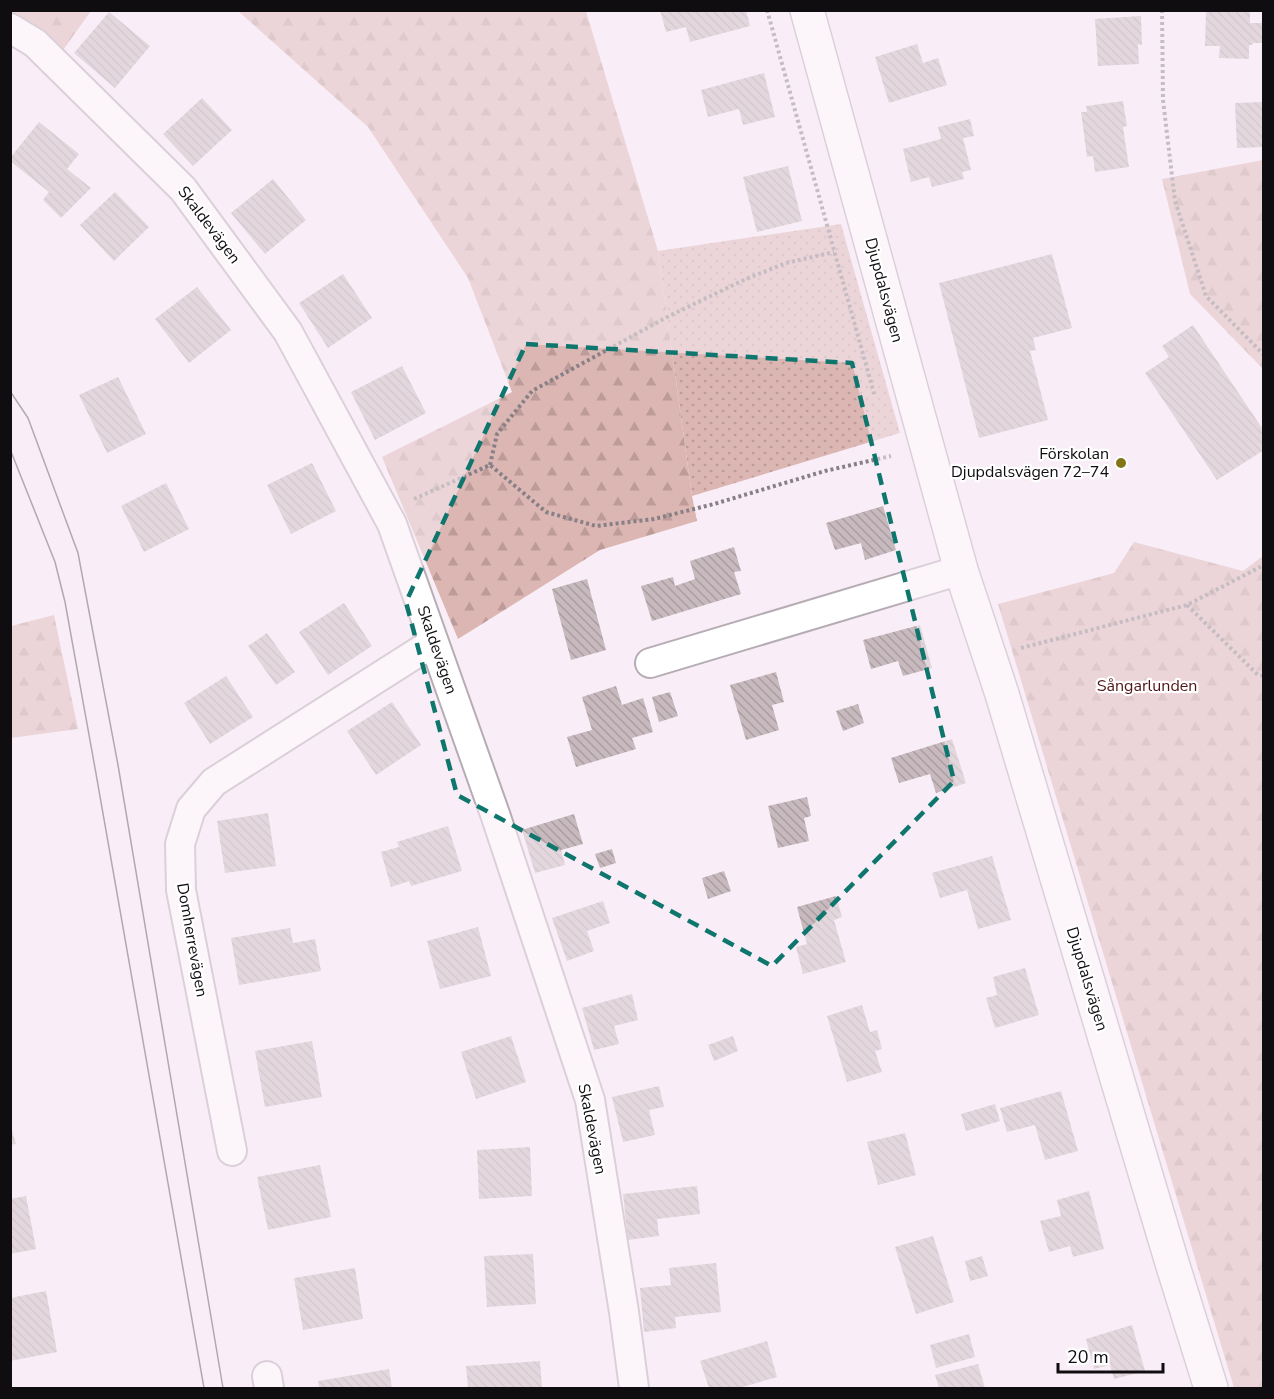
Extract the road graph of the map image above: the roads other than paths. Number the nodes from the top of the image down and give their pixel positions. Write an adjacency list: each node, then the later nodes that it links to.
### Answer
1 (807, 10): 3 (street, Djupdalsvägen)
2 (10, 28): 4 (street, Skaldevägen)
3 (961, 570): 5 (street); 8 (street, Djupdalsvägen)
4 (434, 642): 6 (street, Domherrevägen); 7 (street, Skaldevägen)
5 (650, 663)
6 (232, 1151)
7 (634, 1389)
8 (1211, 1389)

